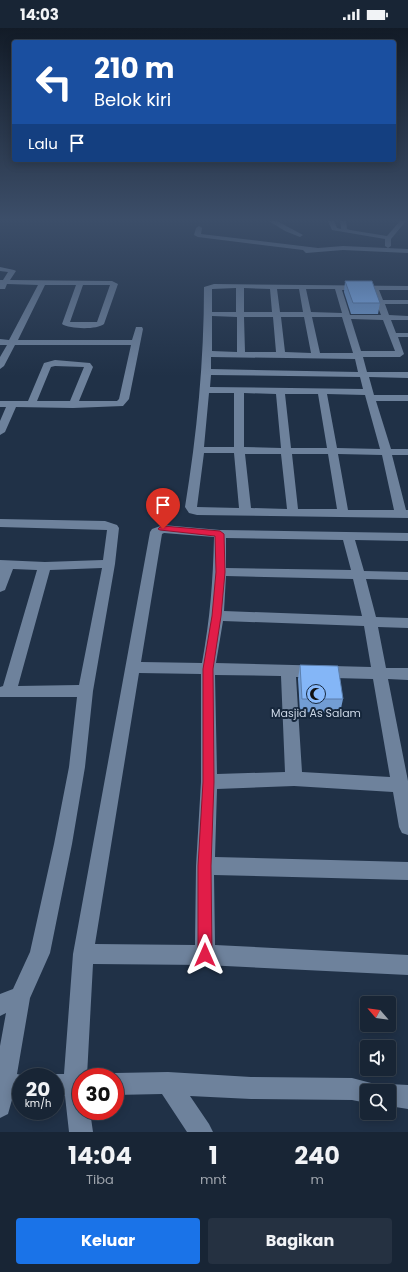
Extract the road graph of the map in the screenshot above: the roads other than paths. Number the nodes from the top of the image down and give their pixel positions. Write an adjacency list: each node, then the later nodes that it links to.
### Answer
1 (10, 273): 2 (street)
2 (3, 282): 3 (street); 11 (street)
3 (42, 283): 4 (street); 25 (street)
4 (80, 284): 4 (street)
5 (240, 286): 6 (street); 14 (street); 15 (street)
6 (273, 286): 7 (street); 16 (street)
7 (302, 287): 8 (street); 17 (street)
8 (338, 287): 9 (street); 18 (street)
9 (374, 288): 10 (street); 12 (street)
10 (408, 288)
11 (0, 291)
12 (380, 302): 13 (street); 19 (street)
13 (408, 302)
14 (209, 314): 15 (street); 27 (street)
15 (240, 314): 16 (street); 28 (street)
16 (276, 315): 17 (street); 30 (street)
17 (308, 315): 18 (street); 31 (street)
18 (345, 316): 19 (street); 32 (street)
19 (386, 318): 20 (street); 22 (street)
20 (408, 318)
21 (139, 329): 26 (street)
22 (393, 335): 23 (street); 29 (street)
23 (408, 335)
24 (0, 342): 25 (street)
25 (12, 342): 26 (street); 33 (street)
26 (136, 343): 46 (street)
27 (207, 354): 28 (street); 34 (street)
28 (241, 354): 30 (street)
29 (404, 354): 32 (street)
30 (282, 355): 31 (street)
31 (316, 355): 32 (street)
32 (357, 355): 35 (street)
33 (0, 366)
34 (206, 372): 35 (street); 37 (street)
35 (363, 374): 36 (street); 41 (street)
36 (408, 375)
37 (205, 390): 38 (street); 48 (street)
38 (239, 390): 39 (street); 49 (street)
39 (280, 391): 40 (street); 50 (street)
40 (322, 392): 41 (street); 51 (street)
41 (369, 395): 42 (street); 52 (street)
42 (408, 398)
43 (0, 404): 44 (street)
44 (12, 405): 45 (street); 47 (street)
45 (31, 405): 46 (street); 46 (street)
46 (73, 405)
47 (0, 432)
48 (200, 450): 49 (street); 54 (street)
49 (239, 450): 50 (street); 54 (street)
50 (287, 450): 51 (street); 55 (street)
51 (331, 451): 52 (street); 56 (street)
52 (386, 451): 53 (street); 57 (street)
53 (408, 452)
54 (244, 511): 55 (street)
55 (293, 512): 56 (street)
56 (343, 513): 57 (street)
57 (404, 514)
58 (0, 523): 63 (street)
59 (220, 534): 60 (street); 65 (street); 72 (street)
60 (348, 535): 61 (street); 66 (street)
61 (408, 537)
62 (4, 564): 64 (street); 68 (street)
63 (109, 564): 64 (street); 77 (street)
64 (45, 566): 78 (street)
65 (220, 572): 66 (street); 69 (street)
66 (360, 575): 67 (street); 70 (street)
67 (408, 576)
68 (0, 587)
69 (216, 616): 70 (street); 73 (street)
70 (370, 621): 71 (street); 75 (street)
71 (408, 623)
72 (133, 667): 73 (street); 85 (street)
73 (208, 669): 74 (street); 80 (street)
74 (288, 672): 75 (street); 79 (street)
75 (380, 674): 76 (street); 81 (street)
76 (408, 674)
77 (85, 691): 78 (street); 88 (street)
78 (4, 692)
79 (294, 779): 80 (street); 81 (street)
80 (208, 782): 83 (street)
81 (401, 785): 82 (street)
82 (408, 827)
83 (205, 866): 84 (street); 86 (street)
84 (408, 871)
85 (83, 954): 86 (street); 92 (street)
86 (205, 955): 87 (street)
87 (408, 965)
88 (20, 997): 89 (street); 94 (street)
89 (0, 1005)
90 (168, 1083): 91 (street); 93 (street); 98 (street)
91 (124, 1084)
92 (70, 1085): 97 (street)
93 (360, 1091)
94 (8, 1092)
95 (396, 1096): 96 (street)
96 (408, 1097)
97 (81, 1132)
98 (201, 1132)

